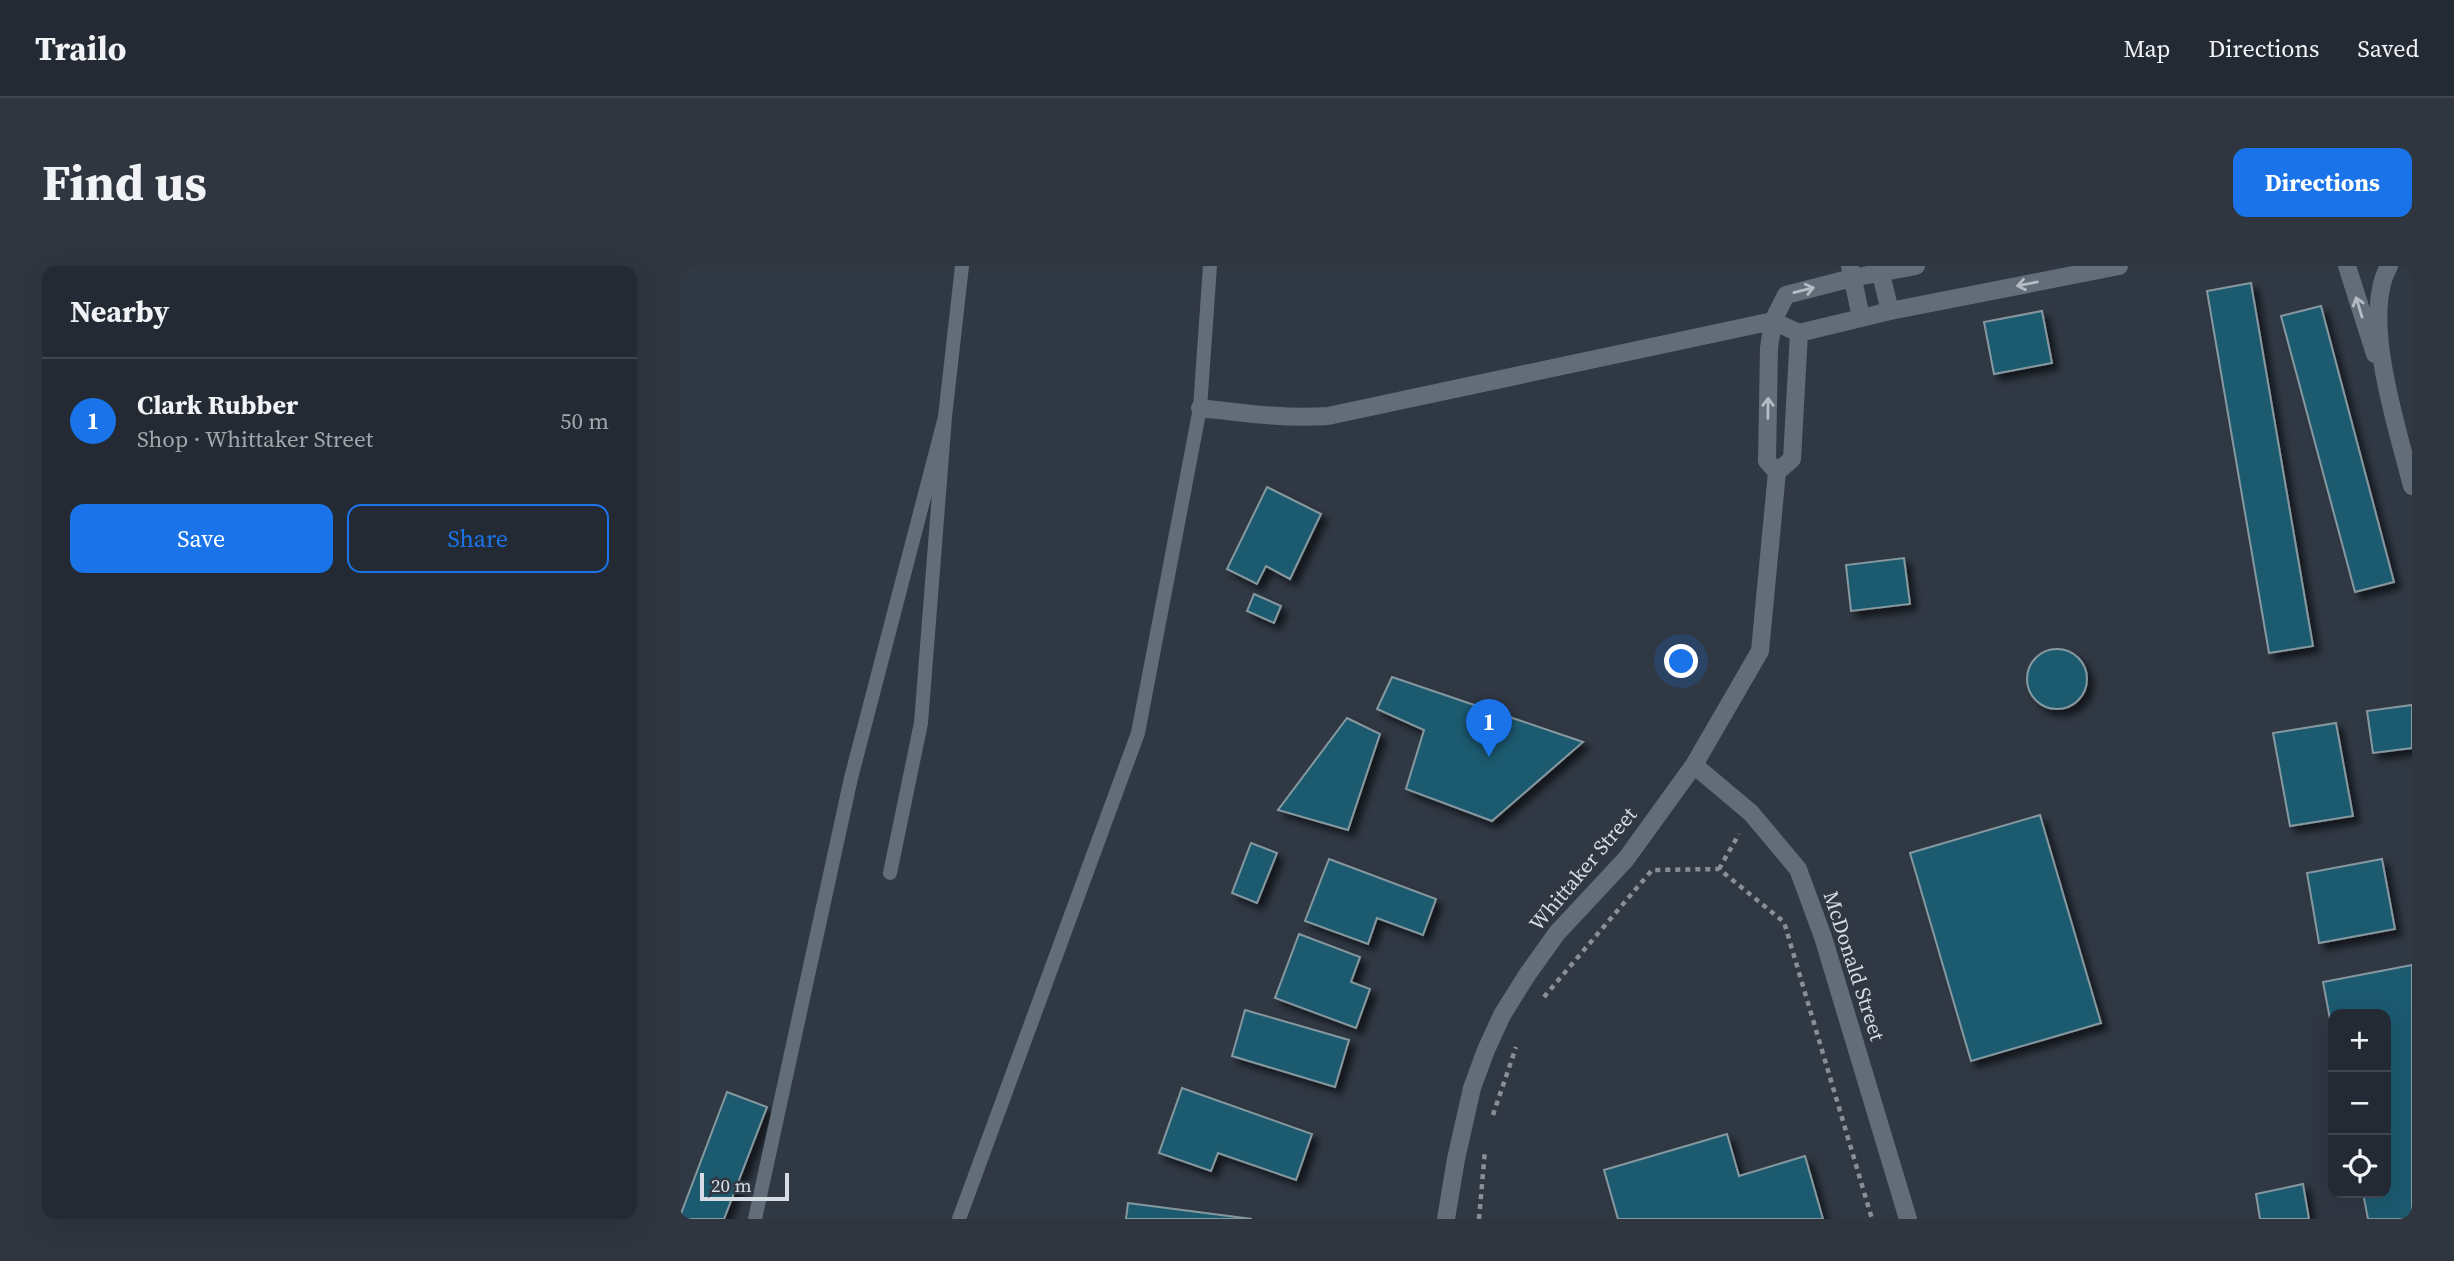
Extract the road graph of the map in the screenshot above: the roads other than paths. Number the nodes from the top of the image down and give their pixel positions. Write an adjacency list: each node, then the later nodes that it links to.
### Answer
1 (962, 266): 15 (lane)
2 (1210, 266): 14 (lane)
3 (1916, 266): 7 (street, Whittaker Street)
4 (2119, 266): 9 (street, one-way to 9)
5 (2347, 266): 13 (street, one-way to 5)
6 (2389, 266): 13 (street)
7 (1880, 269): 8 (street, Whittaker Street); 9 (street)
8 (1851, 272): 10 (street); 11 (street, Whittaker Street, one-way to 8)
9 (1890, 311): 10 (street)
10 (1861, 317): 12 (street)
11 (1773, 321): 12 (street); 14 (street); 16 (street, Whittaker Street, one-way to 11)
12 (1799, 333): 16 (street, Whittaker Street)
13 (2390, 394): 17 (street)
14 (1199, 408): 21 (lane)
15 (945, 417): 19 (lane); 20 (lane)
16 (1777, 472): 18 (street, Whittaker Street)
17 (2412, 486)
18 (1693, 765): 22 (street, Whittaker Street); 23 (street, McDonald Street)
19 (890, 873)
20 (755, 1219)
21 (960, 1219)
22 (1446, 1219)
23 (1908, 1219)

